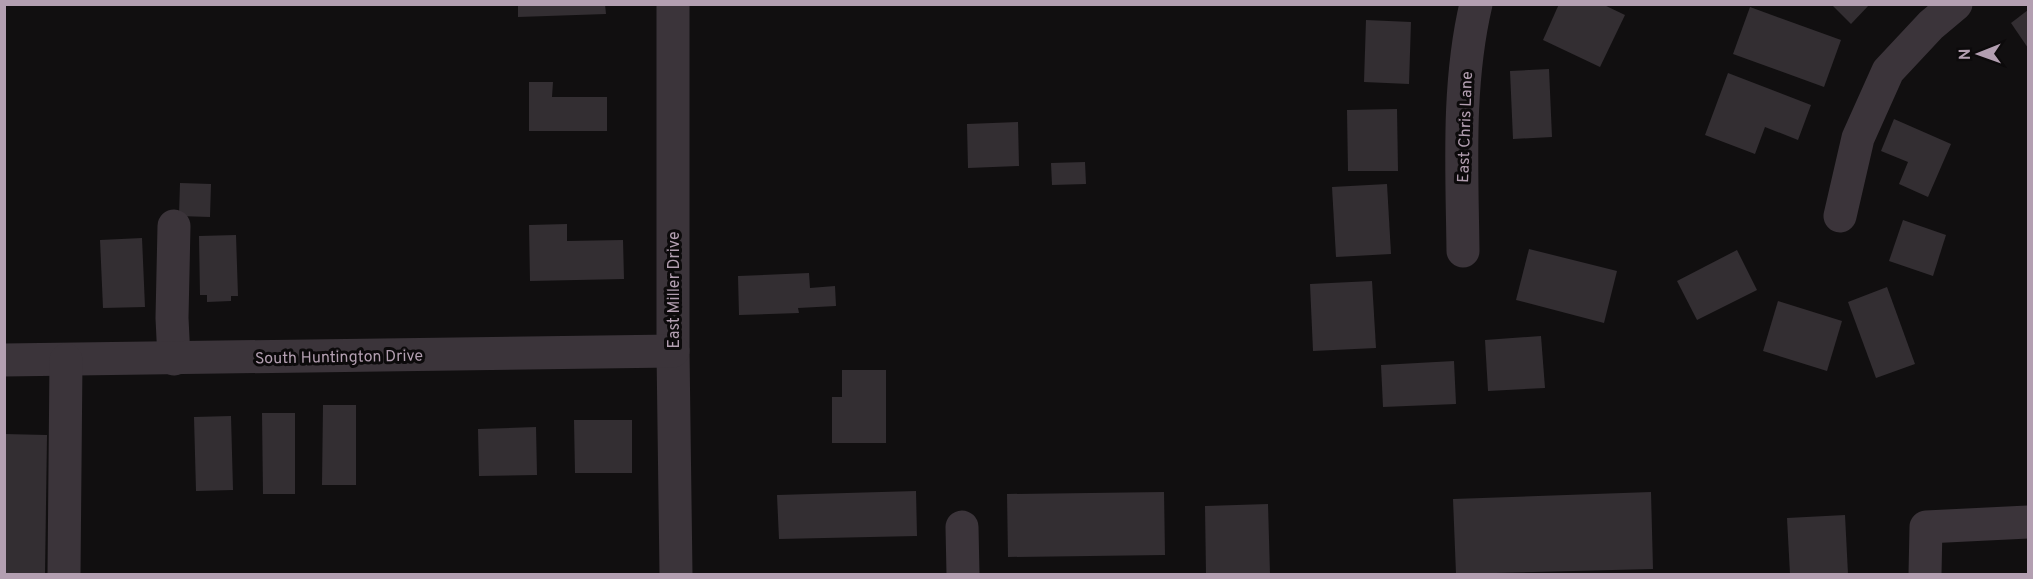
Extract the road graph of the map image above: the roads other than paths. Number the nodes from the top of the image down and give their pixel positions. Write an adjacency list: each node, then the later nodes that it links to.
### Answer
1 (673, 4): 7 (street, East Miller Drive)
2 (1476, 4): 6 (street, East Chris Lane)
3 (1956, 4): 4 (street)
4 (1840, 216)
5 (174, 226): 8 (street)
6 (1463, 251)
7 (673, 351): 8 (street, South Huntington Drive); 14 (street, East Miller Drive)
8 (174, 359): 10 (street, South Huntington Drive)
9 (4, 360): 10 (street, South Huntington Drive)
10 (66, 360): 13 (street)
11 (2028, 522): 16 (street)
12 (962, 527): 15 (street)
13 (64, 574)
14 (676, 574)
15 (963, 574)
16 (1925, 574)

